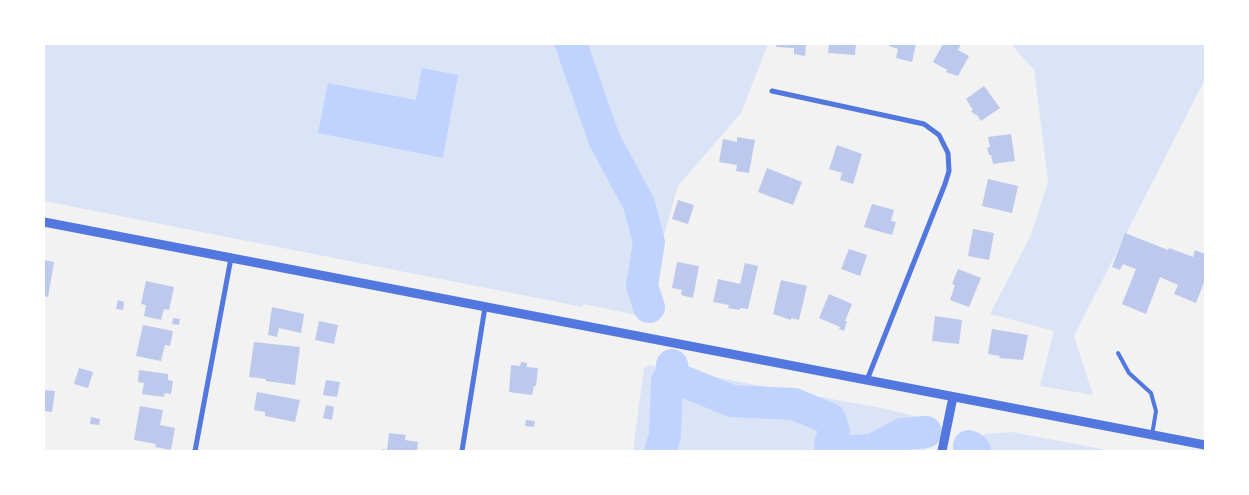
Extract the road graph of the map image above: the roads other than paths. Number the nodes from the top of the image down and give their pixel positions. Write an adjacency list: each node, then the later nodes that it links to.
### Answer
1 (772, 91): 6 (street)
2 (44, 222): 3 (street)
3 (231, 258): 4 (street); 10 (street)
4 (485, 307): 6 (street); 11 (street)
5 (1118, 353): 8 (lane)
6 (867, 380): 7 (street)
7 (953, 397): 8 (street); 12 (street)
8 (1152, 435): 9 (street)
9 (1205, 445)
10 (194, 451)
11 (462, 451)
12 (942, 451)

